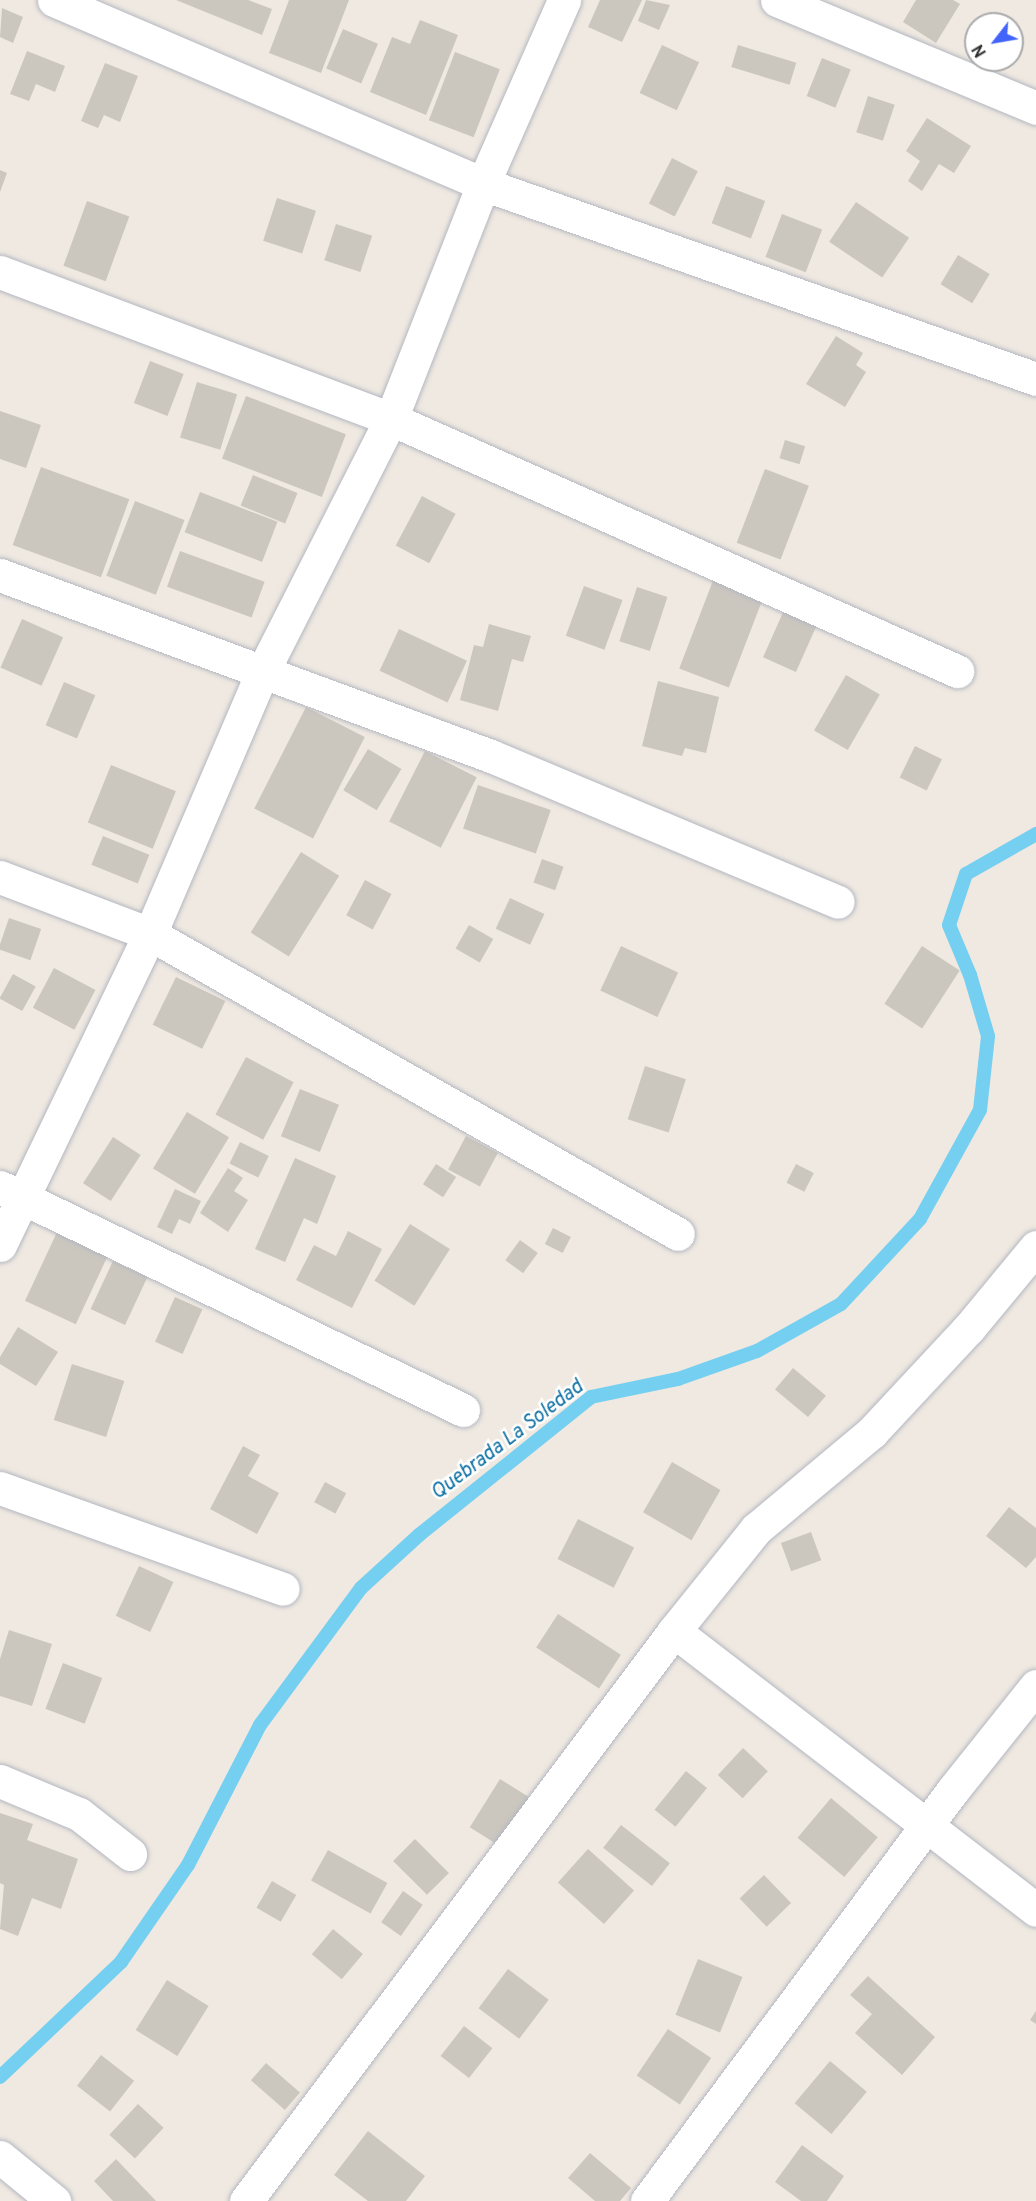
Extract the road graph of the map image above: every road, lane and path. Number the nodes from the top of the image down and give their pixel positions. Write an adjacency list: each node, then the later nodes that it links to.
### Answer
1 (54, 0): 5 (street)
2 (564, 0): 5 (street)
3 (777, 0): 4 (street)
4 (1036, 108)
5 (483, 184): 7 (street); 8 (street)
6 (0, 272): 8 (street)
7 (1036, 379)
8 (391, 419): 10 (street); 11 (street)
9 (0, 575): 11 (street)
10 (957, 671)
11 (262, 673): 13 (street); 14 (street)
12 (0, 877): 14 (street)
13 (838, 902)
14 (150, 934): 15 (street); 16 (street)
15 (11, 1192): 17 (street); 19 (street)
16 (678, 1234)
17 (0, 1245)
18 (1036, 1247): 22 (street)
19 (463, 1410)
20 (0, 1488): 21 (street)
21 (283, 1589)
22 (674, 1631): 25 (street); 30 (street)
23 (1036, 1686): 25 (street)
24 (0, 1780): 26 (street)
25 (927, 1826): 27 (street); 31 (street)
26 (130, 1854)
27 (1036, 1910)
28 (0, 2157): 29 (street)
29 (54, 2201)
30 (246, 2201)
31 (647, 2201)

